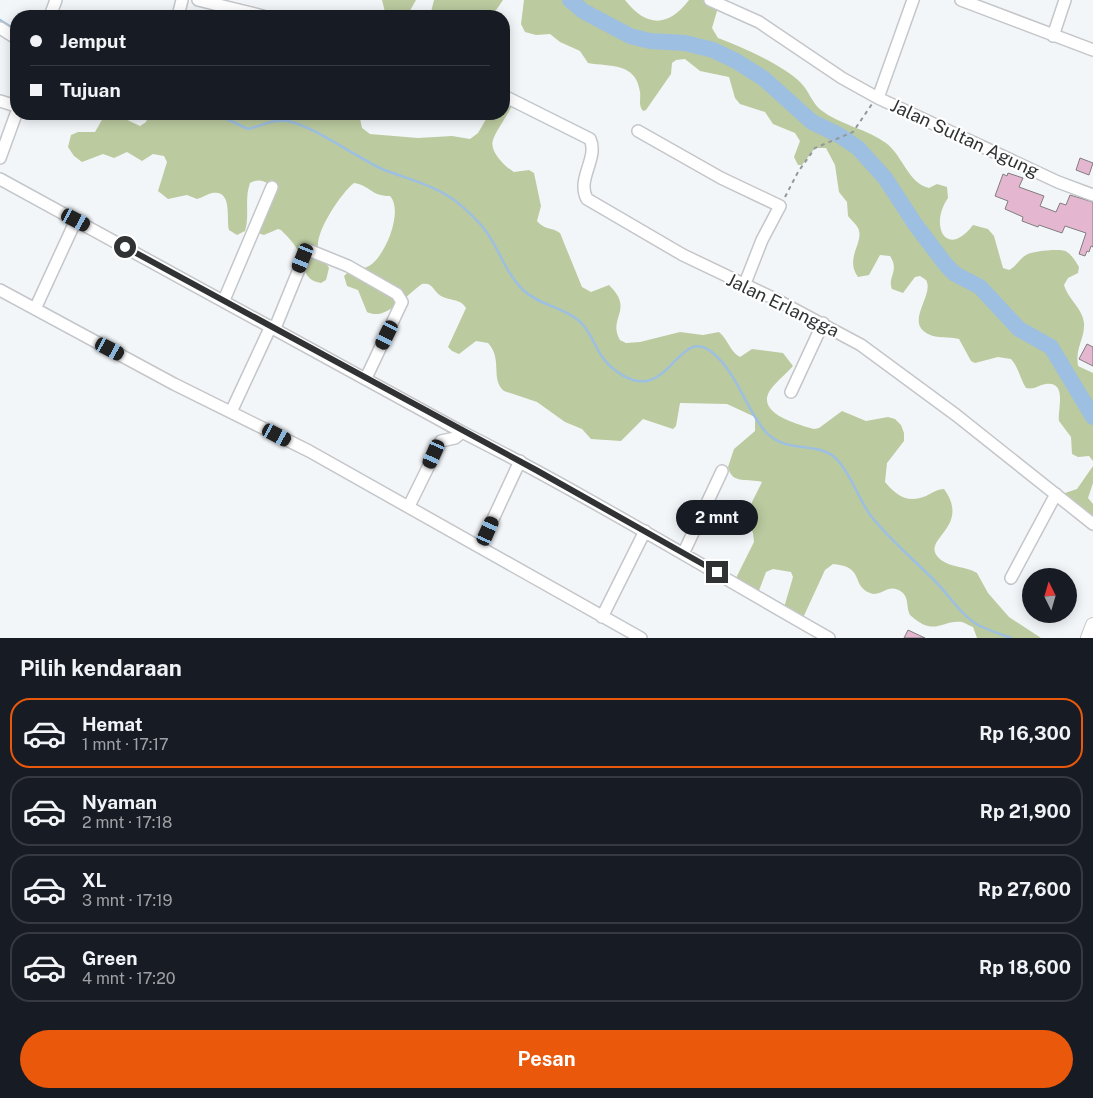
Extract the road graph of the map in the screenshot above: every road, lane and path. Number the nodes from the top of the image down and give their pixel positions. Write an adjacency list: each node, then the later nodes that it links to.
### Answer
1 (198, 0): 6 (street)
2 (710, 0): 9 (street)
3 (913, 0): 9 (street, Jalan Sultan Agung)
4 (961, 0): 7 (street)
5 (1065, 0): 7 (street)
6 (239, 10)
7 (1053, 36): 8 (street)
8 (1093, 50)
9 (878, 98): 16 (street, Jalan Sultan Agung); 17 (path)
10 (510, 99): 19 (street, Jalan Erlangga)
11 (14, 120): 13 (street)
12 (638, 131): 17 (street)
13 (0, 158)
14 (0, 179): 18 (street)
15 (272, 187): 21 (street)
16 (1093, 195)
17 (780, 206): 19 (street)
18 (76, 220): 21 (street); 22 (street)
19 (744, 286): 23 (street, Jalan Erlangga)
20 (0, 290): 22 (street)
21 (224, 300): 24 (street)
22 (35, 309): 27 (street)
23 (823, 323): 26 (street); 31 (street, Jalan Erlangga)
24 (273, 327): 25 (street); 25 (street); 27 (street)
25 (366, 378): 28 (street)
26 (791, 392)
27 (231, 412): 32 (street)
28 (462, 432): 29 (street); 32 (street)
29 (520, 461): 34 (street); 35 (street)
30 (722, 471): 36 (street)
31 (1056, 494): 33 (street, Jalan Erlangga); 37 (street)
32 (409, 506): 35 (street)
33 (1093, 524)
34 (645, 531): 36 (street); 38 (street)
35 (480, 547): 38 (street)
36 (684, 552): 41 (street)
37 (1011, 578)
38 (602, 617): 40 (street)
39 (1093, 624): 42 (main road)
40 (641, 638)
41 (829, 638)
42 (1088, 638)

